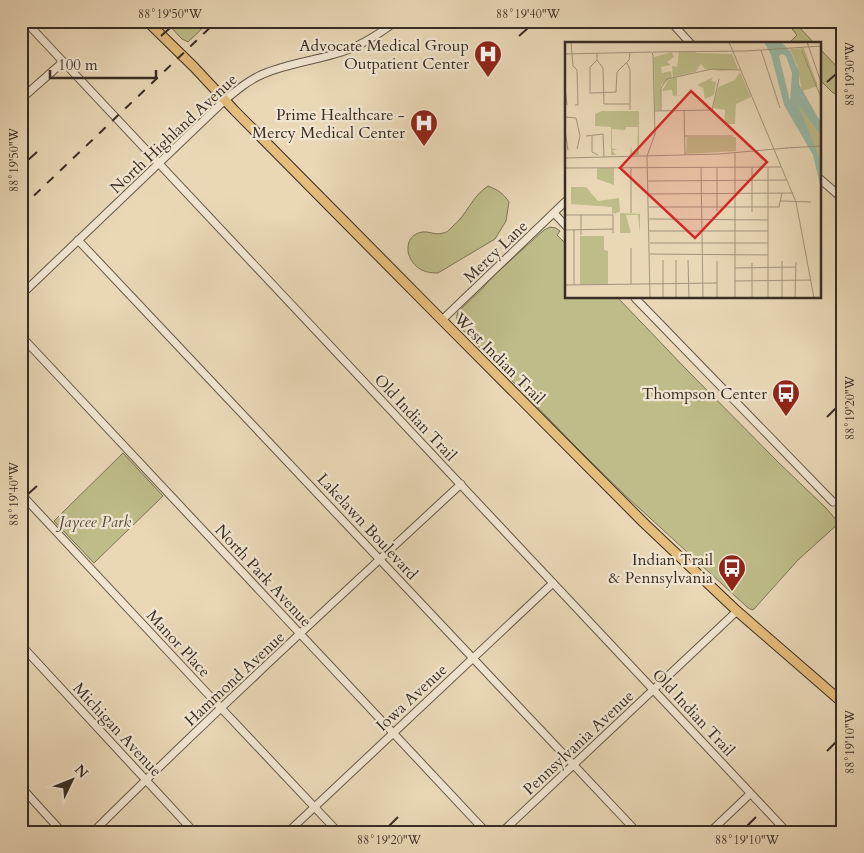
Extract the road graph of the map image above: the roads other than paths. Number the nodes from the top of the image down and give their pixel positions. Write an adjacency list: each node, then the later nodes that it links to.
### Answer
1 (25, 21): 6 (street, Old Indian Trail)
2 (148, 21): 8 (main road, West Indian Trail)
3 (396, 21): 8 (street, North Highland Avenue)
4 (670, 21): 5 (street)
5 (689, 42)
6 (63, 62): 7 (street); 9 (street, Old Indian Trail)
7 (21, 99)
8 (225, 100): 9 (street, North Highland Avenue); 18 (main road, West Indian Trail)
9 (159, 164): 15 (street, North Highland Avenue); 20 (street, Old Indian Trail)
10 (822, 182): 11 (street)
11 (843, 200)
12 (565, 202): 13 (street, Mercy Lane)
13 (554, 213): 14 (street); 18 (street, Mercy Lane)
14 (565, 225)
15 (78, 240): 16 (street, North Highland Avenue); 23 (street, Lakelawn Boulevard)
16 (21, 295)
17 (636, 299): 22 (street)
18 (442, 320): 25 (main road, West Indian Trail)
19 (21, 336): 26 (street, North Park Avenue)
20 (461, 484): 23 (street, Hammond Avenue); 24 (street, Old Indian Trail)
21 (21, 494): 31 (street, Manor Place)
22 (832, 502)
23 (380, 560): 26 (street, Hammond Avenue); 28 (street, Lakelawn Boulevard)
24 (554, 583): 28 (street, Iowa Avenue); 29 (street, Old Indian Trail)
25 (737, 611): 29 (street, Pennsylvania Avenue); 30 (main road, West Indian Trail)
26 (300, 634): 31 (street, Hammond Avenue); 32 (street, North Park Avenue)
27 (21, 645): 34 (street, Michigan Avenue)
28 (473, 658): 32 (street, Iowa Avenue); 33 (street, Lakelawn Boulevard)
29 (654, 690): 33 (street, Pennsylvania Avenue); 36 (street, Old Indian Trail)
30 (843, 703)
31 (221, 708): 34 (street, Hammond Avenue); 37 (street, Manor Place)
32 (393, 733): 37 (street, Iowa Avenue); 43 (street, North Park Avenue)
33 (574, 764): 44 (street, Pennsylvania Avenue); 45 (street, Lakelawn Boulevard)
34 (146, 779): 39 (street, Hammond Avenue); 40 (street, Michigan Avenue)
35 (21, 788): 38 (street)
36 (750, 794): 46 (street); 47 (street, Old Indian Trail)
37 (315, 807): 41 (street, Iowa Avenue); 42 (street, Manor Place)
38 (62, 832)
39 (93, 832)
40 (194, 832)
41 (288, 832)
42 (338, 832)
43 (486, 832)
44 (502, 832)
45 (637, 832)
46 (710, 832)
47 (787, 832)

